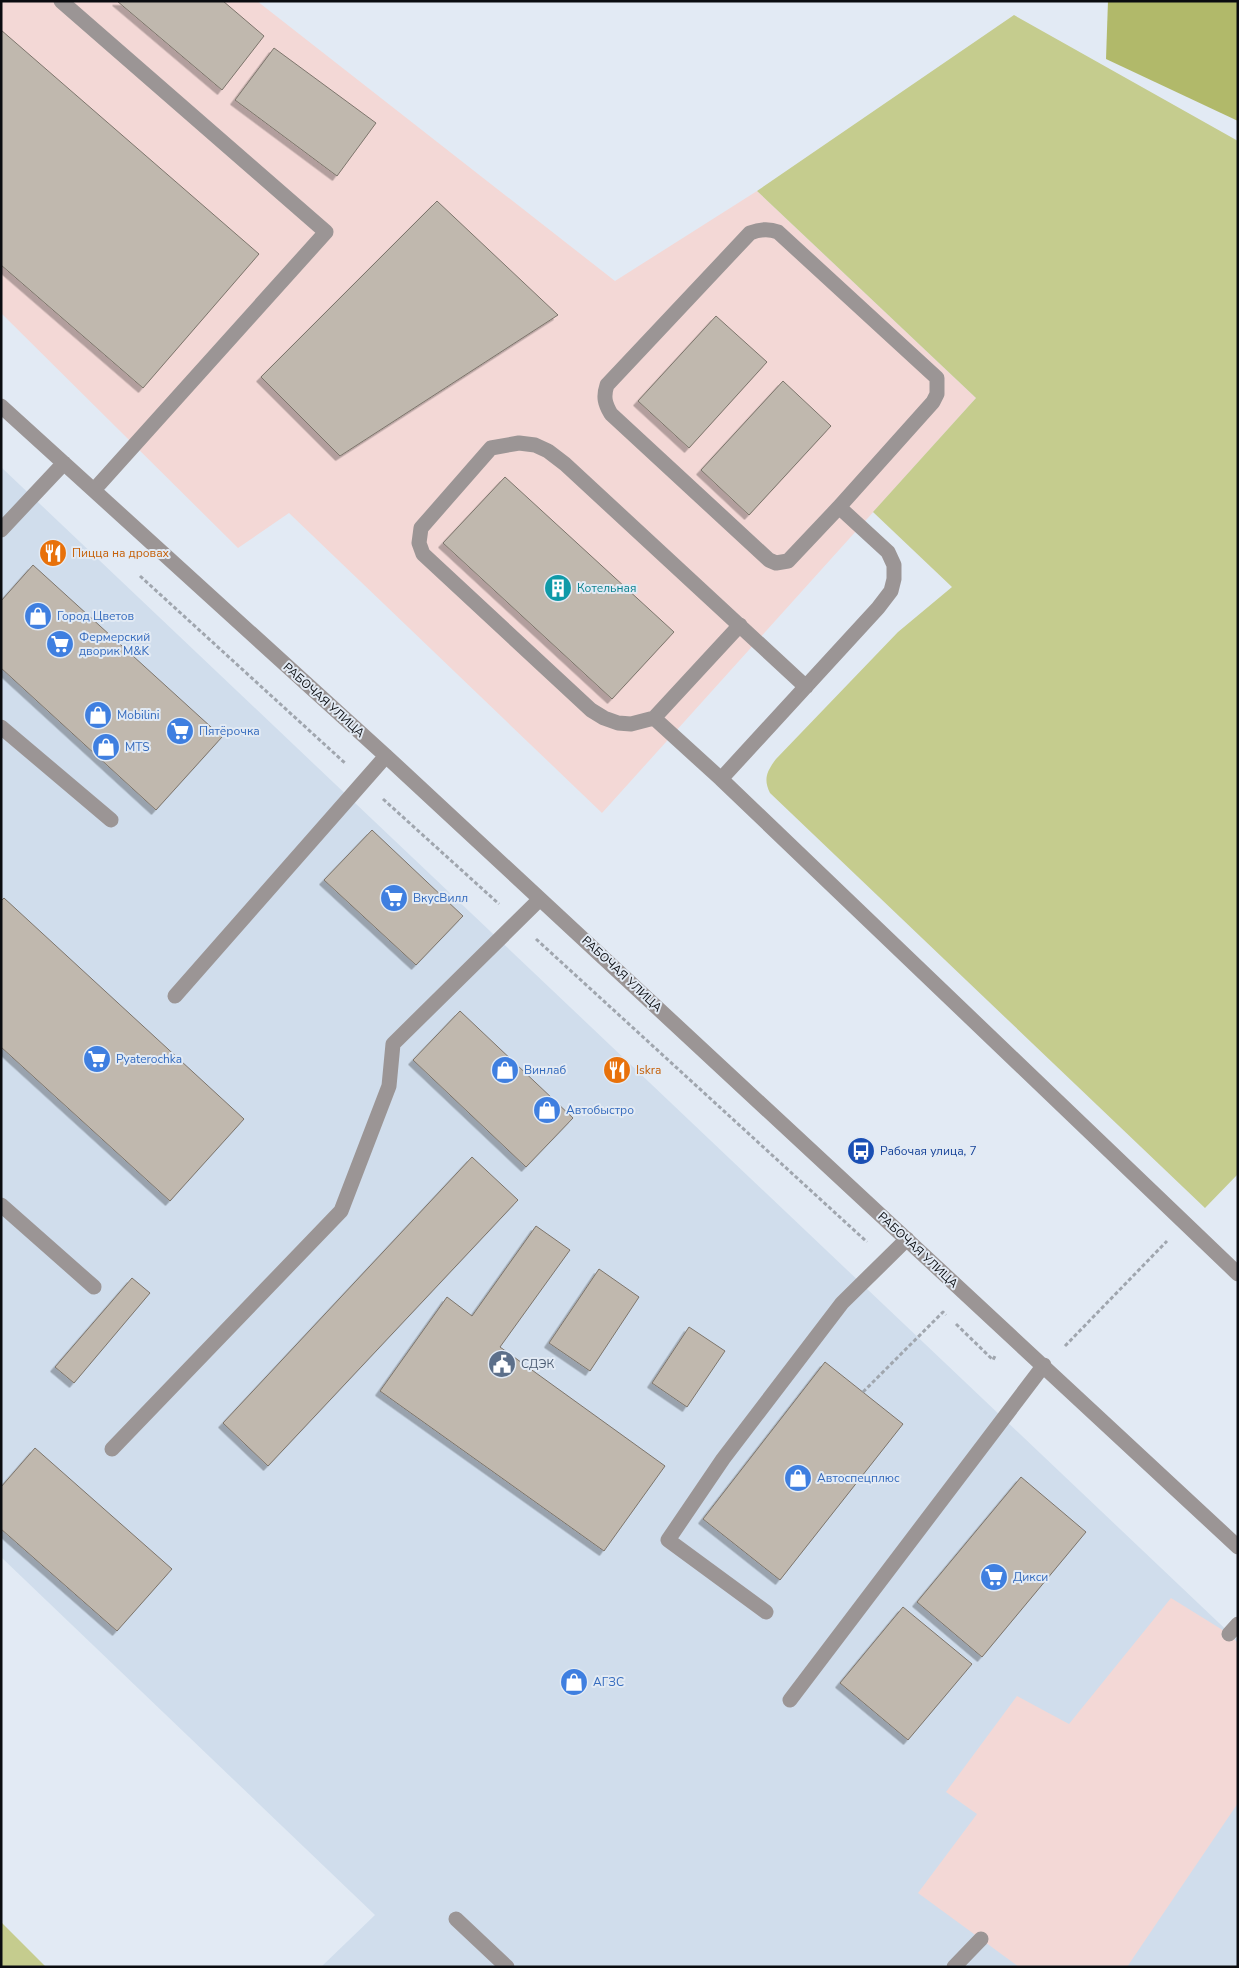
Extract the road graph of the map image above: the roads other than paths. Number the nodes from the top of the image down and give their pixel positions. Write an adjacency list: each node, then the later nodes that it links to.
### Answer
1 (61, 1): 4 (street)
2 (1, 406): 3 (street, РАБОЧАЯ УЛИЦА)
3 (64, 463): 4 (street, РАБОЧАЯ УЛИЦА); 6 (street)
4 (94, 490): 11 (street, РАБОЧАЯ УЛИЦА)
5 (839, 507): 5 (street); 8 (street)
6 (1, 530)
7 (740, 625): 8 (street); 9 (street); 9 (street)
8 (806, 687): 12 (street)
9 (654, 718): 12 (street)
10 (1, 727): 13 (street)
11 (386, 756): 14 (street, РАБОЧАЯ УЛИЦА); 15 (street)
12 (721, 779): 18 (street)
13 (111, 820)
14 (540, 898): 17 (street, РАБОЧАЯ УЛИЦА); 21 (street)
15 (175, 996)
16 (1, 1205): 19 (street)
17 (907, 1239): 20 (street, РАБОЧАЯ УЛИЦА); 23 (street)
18 (1238, 1274)
19 (94, 1287)
20 (1044, 1365): 22 (street, РАБОЧАЯ УЛИЦА); 24 (street)
21 (112, 1449)
22 (1238, 1547)
23 (766, 1612)
24 (790, 1700)
25 (456, 1919): 27 (street)
26 (981, 1939): 28 (street)
27 (507, 1967)
28 (954, 1967)

